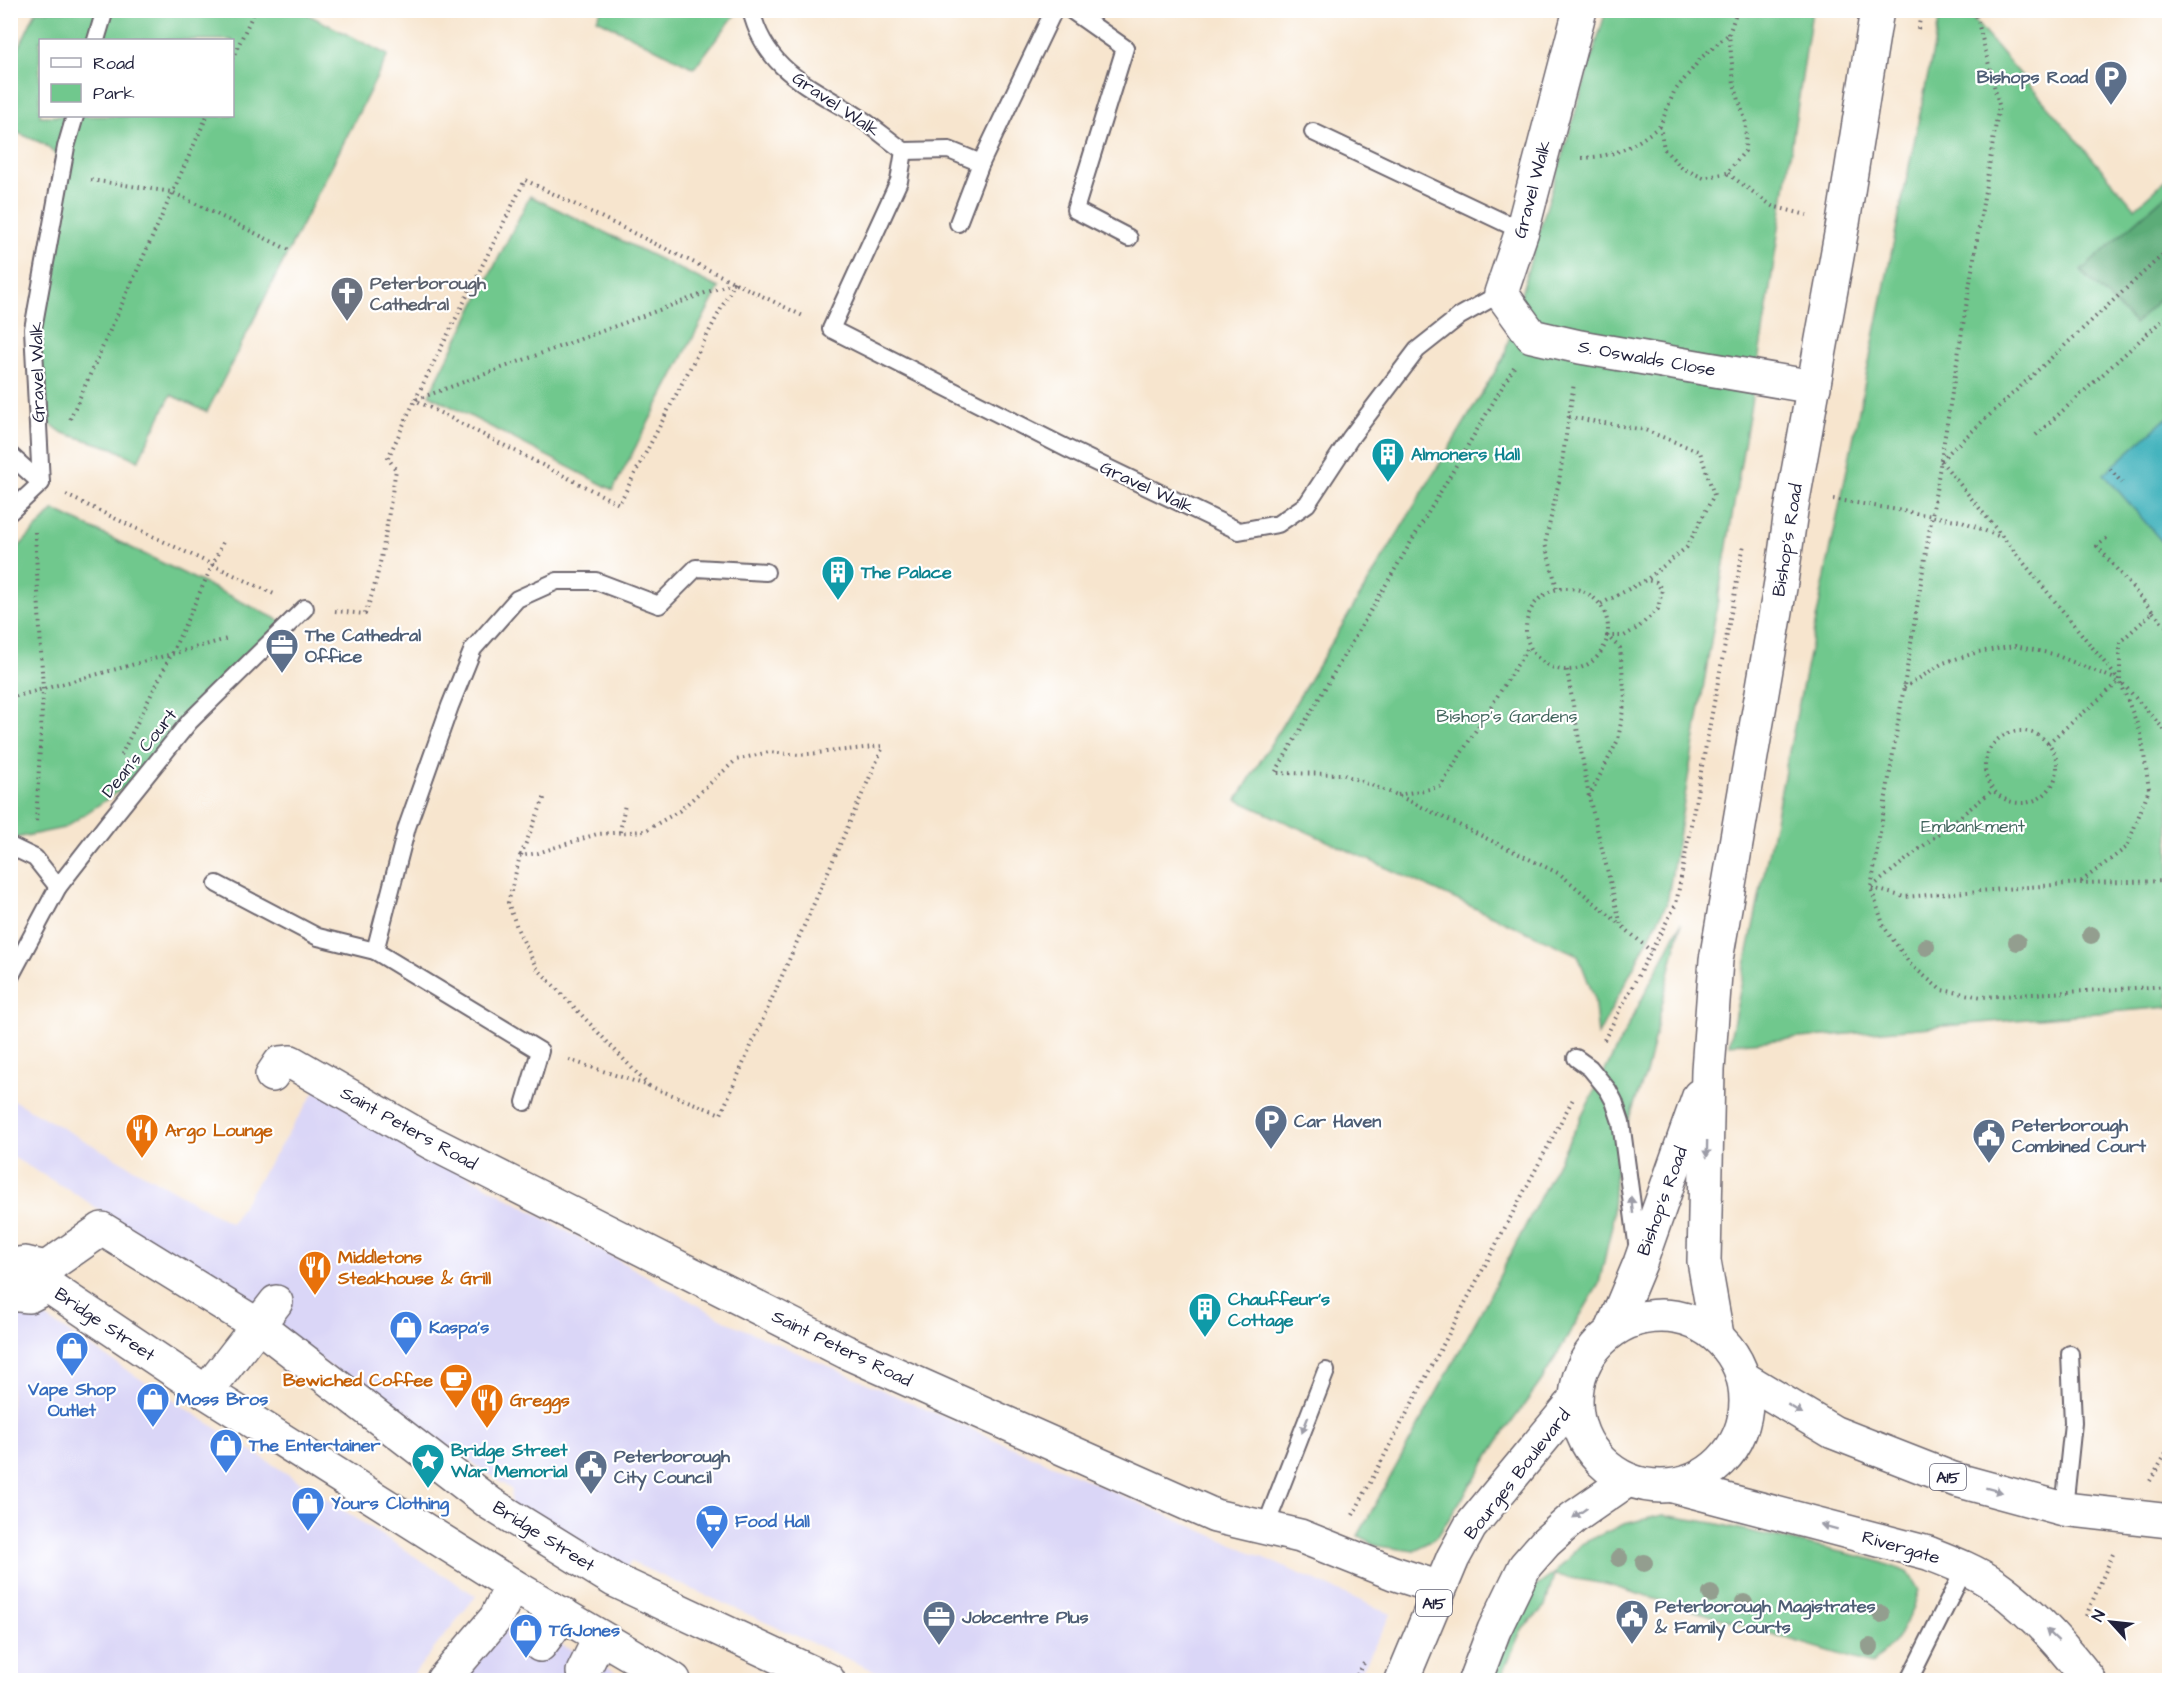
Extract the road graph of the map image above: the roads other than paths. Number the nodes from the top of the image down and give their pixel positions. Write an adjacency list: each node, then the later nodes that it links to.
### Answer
1 (105, 10): 7 (lane)
2 (751, 10): 10 (lane, Gravel Walk)
3 (1054, 10): 11 (lane)
4 (1071, 10): 14 (lane)
5 (1580, 10): 13 (street, Gravel Walk)
6 (1877, 10): 16 (street, Bishop's Road)
7 (96, 39)
8 (75, 117): 18 (lane, Gravel Walk)
9 (1313, 132): 13 (lane)
10 (904, 151): 11 (lane); 15 (lane, Gravel Walk)
11 (981, 163): 12 (lane)
12 (958, 223)
13 (1522, 231): 15 (street, Gravel Walk)
14 (1129, 238)
15 (1501, 293): 16 (street, S. Oswalds Close)
16 (1814, 387): 28 (street, Bishop's Road)
17 (10, 455): 18 (lane)
18 (41, 483): 19 (lane)
19 (10, 512)
20 (766, 572): 25 (lane)
21 (305, 608): 24 (lane, Dean's Court)
22 (10, 846): 24 (lane)
23 (218, 884): 25 (lane)
24 (58, 887): 26 (lane, Dean's Court)
25 (375, 951): 30 (lane)
26 (10, 977)
27 (1583, 1063): 31 (lane, one-way to 27)
28 (1708, 1070): 31 (street, Bishop's Road); 37 (street, Bishop's Road, one-way to 37)
29 (272, 1075): 47 (street, Saint Peters Road)
30 (525, 1102)
31 (1640, 1263): 36 (street, Bishop's Road)
32 (10, 1265): 33 (street, Bridge Street)
33 (47, 1277): 34 (street); 35 (street, Bridge Street); 41 (street, Bridge Street)
34 (10, 1294)
35 (268, 1314): 41 (street); 57 (street, Bridge Street)
36 (1611, 1330): 37 (street); 42 (street)
37 (1717, 1335): 40 (street)
38 (2070, 1354): 45 (lane)
39 (1326, 1371): 47 (lane, one-way to 47)
40 (1745, 1379): 44 (street); 45 (street, A15, one-way to 45)
41 (206, 1392): 49 (street, Bridge Street)
42 (1575, 1400): 43 (street); 50 (street, Bourges Boulevard / A15)
43 (1628, 1480): 44 (street); 59 (street, one-way to 59)
44 (1672, 1486): 48 (street, Rivergate, one-way to 44)
45 (2064, 1509): 46 (street, A15)
46 (2169, 1521)
47 (1266, 1528): 50 (street, Saint Peters Road)
48 (1965, 1568): 60 (lane); 61 (street, Rivergate, one-way to 48)
49 (512, 1584): 51 (street, Bridge Street); 55 (street)
50 (1440, 1588): 58 (street, Bourges Boulevard / A15)
51 (563, 1614): 52 (street, Bridge Street); 53 (street)
52 (600, 1637): 54 (street); 56 (street, Bridge Street)
53 (540, 1645)
54 (583, 1672)
55 (443, 1680)
56 (674, 1680)
57 (828, 1680)
58 (1402, 1680)
59 (1475, 1680)
60 (1909, 1680)
61 (2089, 1680)

